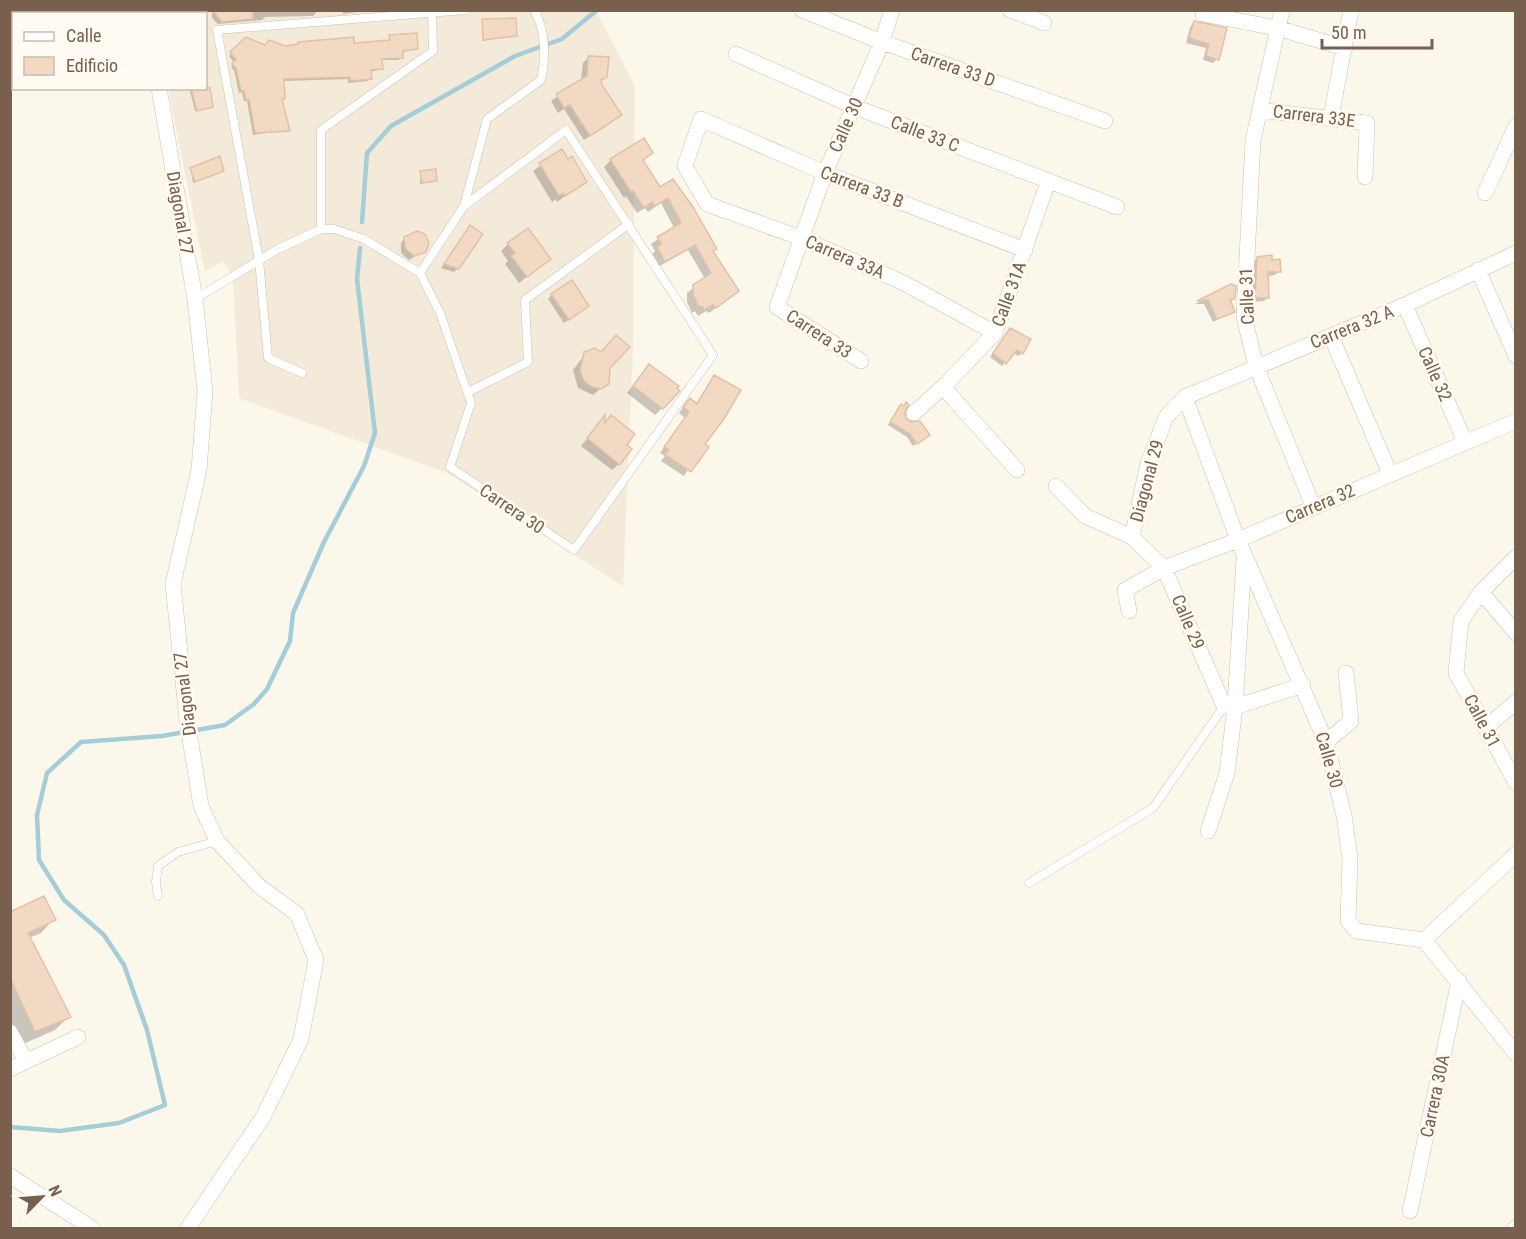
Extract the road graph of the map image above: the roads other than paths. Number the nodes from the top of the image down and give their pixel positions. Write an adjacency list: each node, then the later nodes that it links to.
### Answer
1 (465, 10): 8 (lane)
2 (534, 10): 26 (lane)
3 (802, 10): 12 (street, Carrera 33 D)
4 (892, 10): 12 (street, Calle 30)
5 (1010, 10): 10 (street)
6 (1282, 10): 11 (street, Calle 31)
7 (1352, 10): 13 (street)
8 (432, 12): 29 (lane); 33 (lane)
9 (1203, 12): 11 (street)
10 (1044, 23)
11 (1277, 28): 13 (street); 17 (street, Calle 31)
12 (882, 42): 16 (street, Calle 30); 19 (street, Carrera 33 D)
13 (1345, 48): 18 (street)
14 (736, 54): 16 (street, Calle 33 C)
15 (159, 90): 36 (street, Diagonal 27)
16 (855, 107): 21 (street, Calle 30); 23 (street, Calle 33 C)
17 (1260, 110): 18 (street, Carrera 33E); 43 (street, Calle 31)
18 (1331, 117): 22 (street, Carrera 33E)
19 (1105, 121)
20 (1515, 126): 25 (street)
21 (825, 173): 24 (street, Carrera 33 B); 30 (street, Calle 30); 31 (street, Carrera 33 B)
22 (1365, 177)
23 (1048, 182): 27 (street, Calle 33 C); 31 (street, Calle 31A)
24 (696, 186): 30 (street, Carrera 33A)
25 (1485, 193)
26 (464, 206): 28 (lane); 35 (lane)
27 (1117, 207)
28 (628, 224): 46 (lane); 46 (lane, Carrera 30)
29 (321, 229): 33 (lane); 35 (lane)
30 (801, 238): 38 (street, Calle 30); 39 (street, Carrera 33A)
31 (1025, 250): 39 (street, Calle 31A)
32 (1515, 253): 34 (street, Carrera 32 A)
33 (258, 260): 36 (lane); 44 (lane)
34 (1478, 270): 37 (street, Carrera 32 A); 41 (street)
35 (420, 273): 46 (lane)
36 (195, 299): 71 (street, Diagonal 27)
37 (1405, 305): 40 (street, Carrera 32 A); 50 (street, Calle 32)
38 (777, 307): 42 (street, Carrera 33)
39 (995, 333): 45 (street, Calle 31A)
40 (1331, 336): 43 (street, Carrera 32 A); 52 (street)
41 (1515, 356)
42 (861, 361)
43 (1256, 366): 47 (street, Carrera 32 A); 54 (street, Calle 31)
44 (302, 373)
45 (943, 387): 48 (street, Calle 31A); 51 (street)
46 (468, 392)
47 (1185, 397): 55 (street, Diagonal 29); 56 (street, Calle 30)
48 (914, 413)
49 (1515, 421): 50 (street, Carrera 32)
50 (1465, 442): 52 (street, Carrera 32)
51 (1017, 470)
52 (1390, 474): 54 (street, Carrera 32)
53 (1056, 486): 55 (street)
54 (1313, 506): 56 (street, Carrera 32)
55 (1132, 537): 59 (street, Calle 29)
56 (1238, 540): 57 (street, Calle 30); 59 (street, Carrera 32)
57 (1244, 555): 64 (street, Calle 30); 66 (street)
58 (1515, 557): 60 (street, Calle 31)
59 (1164, 568): 61 (street, Carrera 32); 66 (street, Calle 29)
60 (1481, 592): 62 (street); 67 (street, Calle 31)
61 (1129, 611)
62 (1515, 633)
63 (1346, 673): 68 (street)
64 (1303, 685): 66 (street); 68 (street, Calle 30)
65 (1515, 702): 67 (street)
66 (1230, 707): 70 (street); 73 (lane)
67 (1485, 728): 69 (street, Calle 31)
68 (1326, 742): 75 (street, Calle 30)
69 (1515, 783)
70 (1208, 831)
71 (217, 841): 74 (lane); 85 (street, Diagonal 27)
72 (1515, 854): 75 (street)
73 (1029, 883)
74 (159, 896)
75 (1424, 940): 76 (street)
76 (1459, 981): 79 (street); 83 (street, Carrera 30A)
77 (10, 1032): 80 (street)
78 (78, 1037): 80 (street)
79 (1514, 1048)
80 (26, 1061): 81 (street)
81 (10, 1069)
82 (10, 1176): 84 (street)
83 (1410, 1211)
84 (92, 1228)
85 (188, 1228)

